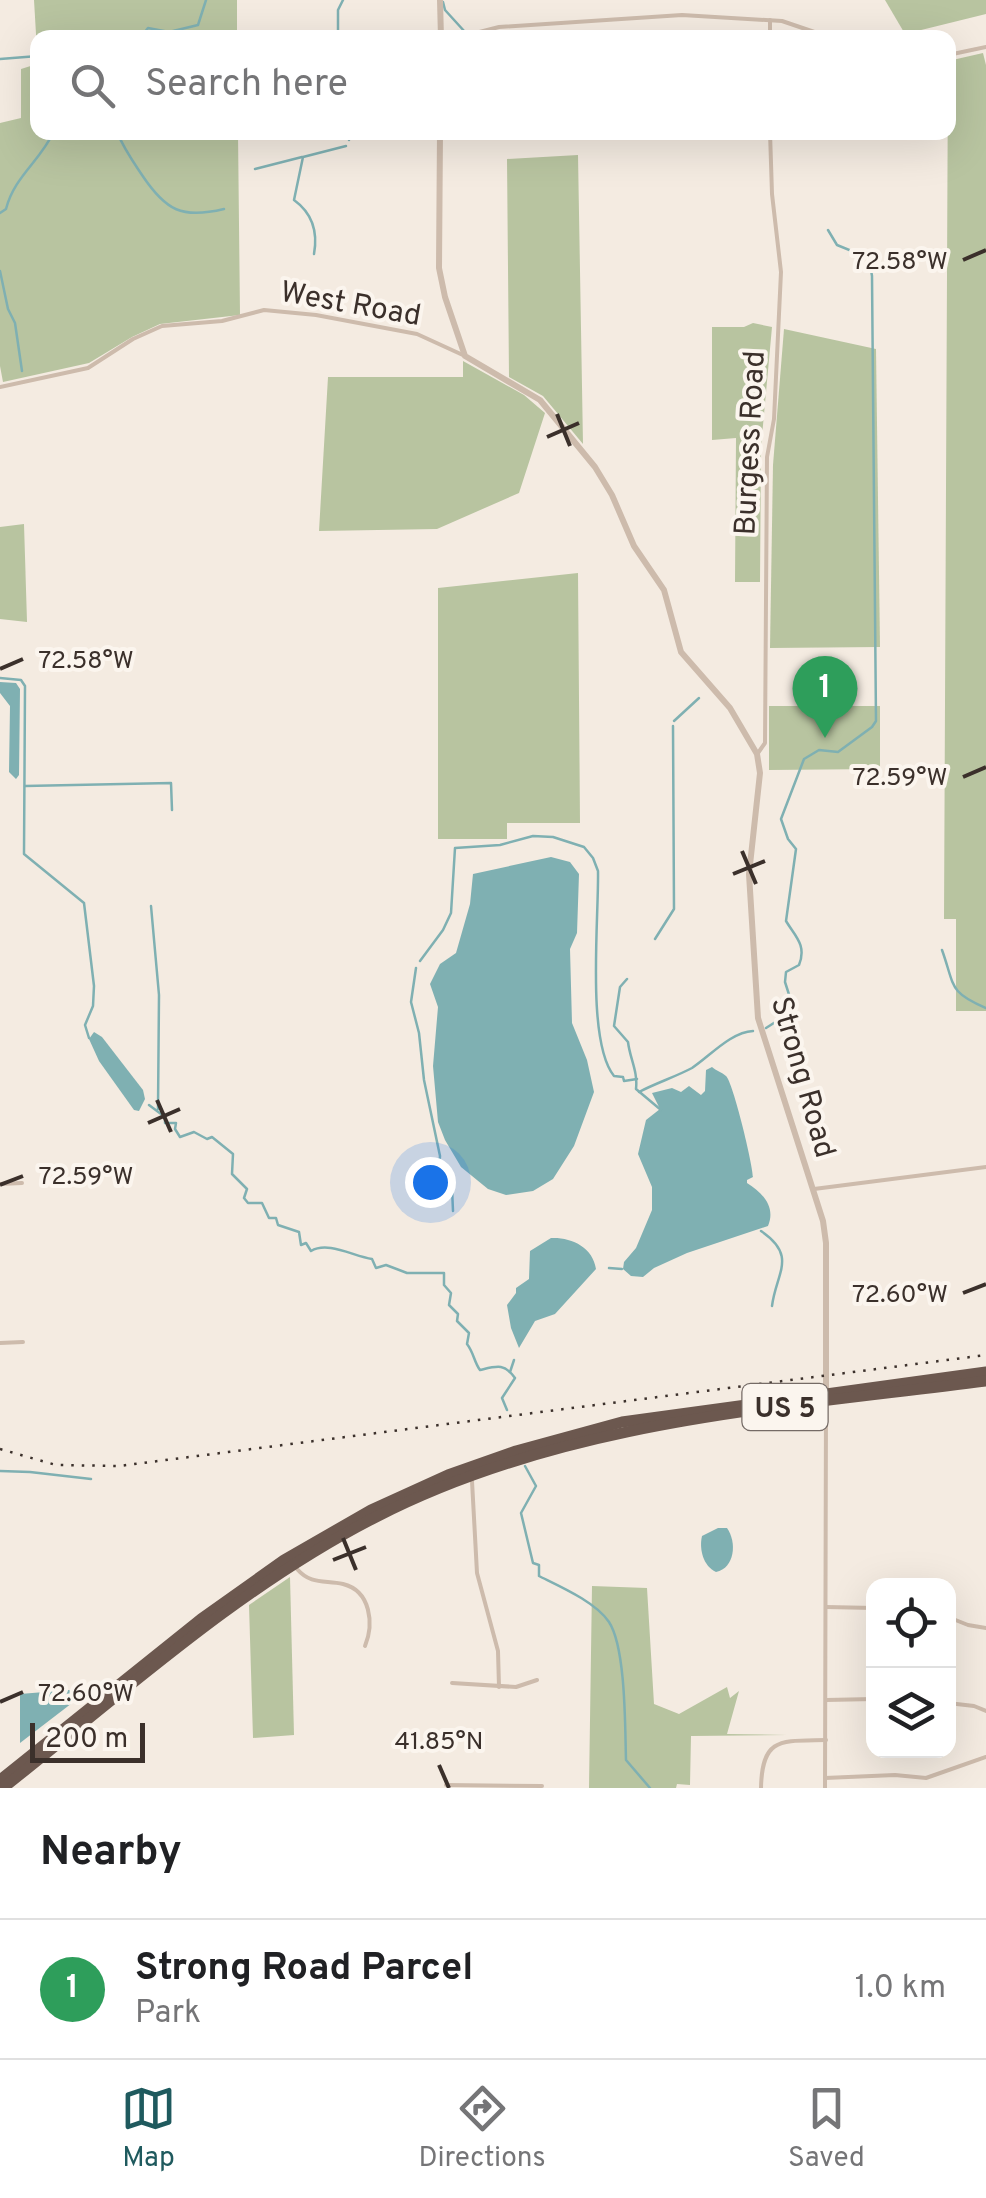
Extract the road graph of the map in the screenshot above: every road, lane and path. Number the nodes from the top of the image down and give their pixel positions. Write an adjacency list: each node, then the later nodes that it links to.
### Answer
1 (440, 0): 3 (street)
2 (770, 20): 4 (street); 5 (street); 6 (street)
3 (440, 30)
4 (487, 30)
5 (770, 30)
6 (812, 30)
7 (986, 47): 8 (street)
8 (956, 53)
9 (440, 140): 11 (street)
10 (770, 140): 13 (street, Burgess Road)
11 (466, 356): 12 (street, West Road); 13 (street)
12 (0, 387)
13 (757, 754): 17 (street, Strong Road)
14 (986, 1167): 17 (street)
15 (0, 1184): 16 (street)
16 (22, 1184)
17 (814, 1189): 22 (street, Strong Road)
18 (23, 1342): 19 (street)
19 (0, 1343)
20 (986, 1372): 22 (highway, US 5)
21 (986, 1381): 22 (highway, US 5)
22 (826, 1398): 23 (highway, US 5); 25 (street, Strong Road)
23 (469, 1472): 24 (highway, US 5); 33 (street)
24 (291, 1560): 29 (street); 30 (highway, US 5)
25 (826, 1607): 26 (street); 35 (street, Strong Road)
26 (866, 1608)
27 (956, 1620): 28 (street)
28 (986, 1628)
29 (365, 1646)
30 (155, 1662): 41 (highway, US 5); 45 (highway, US 5)
31 (537, 1680): 33 (street)
32 (452, 1684): 33 (street)
33 (499, 1686)
34 (866, 1699): 35 (street)
35 (826, 1700): 38 (street, Strong Road)
36 (956, 1704): 37 (street)
37 (986, 1711)
38 (826, 1740): 40 (street, Strong Road); 46 (street)
39 (986, 1757): 40 (street)
40 (825, 1778): 47 (street, Strong Road)
41 (0, 1780)
42 (446, 1785): 44 (street)
43 (542, 1786): 44 (street)
44 (486, 1787)
45 (3, 1788)
46 (760, 1788)
47 (825, 1788)

